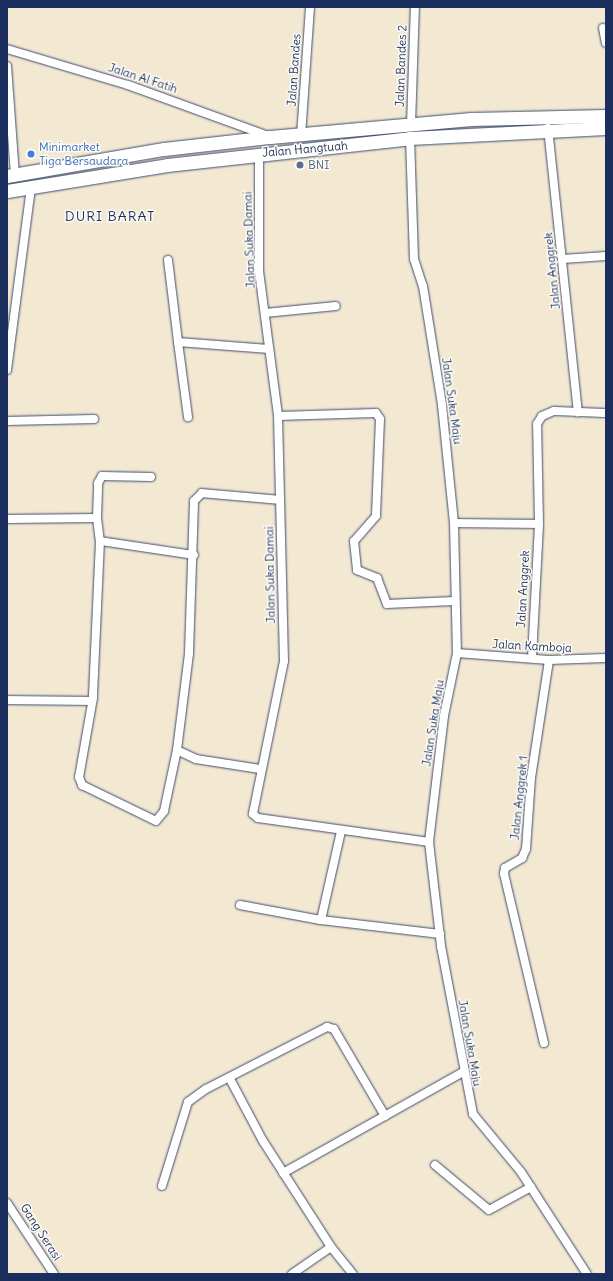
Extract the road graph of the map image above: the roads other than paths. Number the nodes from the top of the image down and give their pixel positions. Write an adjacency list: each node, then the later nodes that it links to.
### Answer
1 (310, 7): 13 (street, Jalan Bandes)
2 (415, 7): 12 (street, Jalan Bandes 2)
3 (603, 28): 4 (street)
4 (606, 43)
5 (7, 49): 14 (street, Jalan Al Fatih)
6 (7, 66): 7 (street)
7 (9, 116): 17 (street)
8 (606, 116): 12 (highway, Jalan Hangtuah)
9 (548, 128): 10 (highway, Jalan Hangtuah); 12 (highway, Jalan Hangtuah); 21 (street, Jalan Anggrek)
10 (606, 128)
11 (363, 130): 12 (highway, Jalan Hangtuah); 13 (highway, Jalan Hangtuah); 15 (highway)
12 (410, 132): 15 (highway, Jalan Hangtuah); 38 (street, Jalan Suka Maju)
13 (301, 136): 14 (highway, Jalan Hangtuah)
14 (270, 137): 17 (highway, Jalan Hangtuah)
15 (364, 144): 16 (highway, Jalan Hangtuah)
16 (258, 154): 18 (highway, Jalan Hangtuah); 24 (street, Jalan Suka Damai)
17 (11, 176)
18 (31, 188): 19 (highway, Jalan Hangtuah); 27 (street)
19 (7, 191)
20 (606, 256): 21 (street)
21 (563, 259): 28 (street, Jalan Anggrek)
22 (168, 260): 25 (street)
23 (336, 306): 24 (street)
24 (265, 313): 26 (street, Jalan Suka Damai)
25 (178, 342): 26 (street); 31 (street)
26 (269, 349): 30 (street, Jalan Suka Damai)
27 (7, 370)
28 (578, 412): 29 (street, Jalan Anggrek); 39 (street, Jalan Anggrek)
29 (606, 413)
30 (278, 416): 35 (street, Jalan Suka Damai); 42 (street)
31 (188, 417)
32 (94, 419): 33 (street)
33 (7, 421)
34 (151, 476): 36 (street)
35 (280, 500): 41 (street); 50 (street, Jalan Suka Damai)
36 (97, 518): 37 (street); 40 (street)
37 (7, 519)
38 (454, 523): 39 (street); 42 (street, Jalan Suka Maju)
39 (539, 524): 44 (street, Jalan Anggrek)
40 (100, 541): 41 (street); 48 (street)
41 (194, 555): 49 (street)
42 (454, 601): 43 (street, Jalan Suka Maju)
43 (457, 653): 44 (street, Jalan Kamboja); 52 (street, Jalan Suka Maju)
44 (532, 658): 46 (street, Jalan Kamboja)
45 (606, 658): 46 (street, Jalan Kamboja)
46 (548, 660): 56 (street, Jalan Anggrek 1)
47 (7, 700): 48 (street)
48 (92, 701): 49 (street)
49 (177, 750): 50 (street)
50 (260, 769): 51 (street, Jalan Suka Damai)
51 (341, 831): 52 (street, Jalan Suka Damai); 54 (street)
52 (429, 842): 55 (street, Jalan Suka Maju)
53 (240, 905): 54 (street)
54 (321, 920): 55 (street)
55 (440, 934): 57 (street, Jalan Suka Maju)
56 (544, 1043)
57 (463, 1072): 59 (street); 63 (street, Jalan Suka Maju)
58 (230, 1079): 59 (street); 61 (street); 62 (street)
59 (385, 1116): 61 (street)
60 (435, 1165): 63 (street)
61 (283, 1173): 65 (street)
62 (162, 1186)
63 (531, 1187): 69 (street, Jalan Suka Maju)
64 (7, 1203): 66 (street, Gang Serasi)
65 (331, 1247): 67 (street); 68 (street)
66 (54, 1274)
67 (292, 1274)
68 (353, 1274)
69 (587, 1274)

